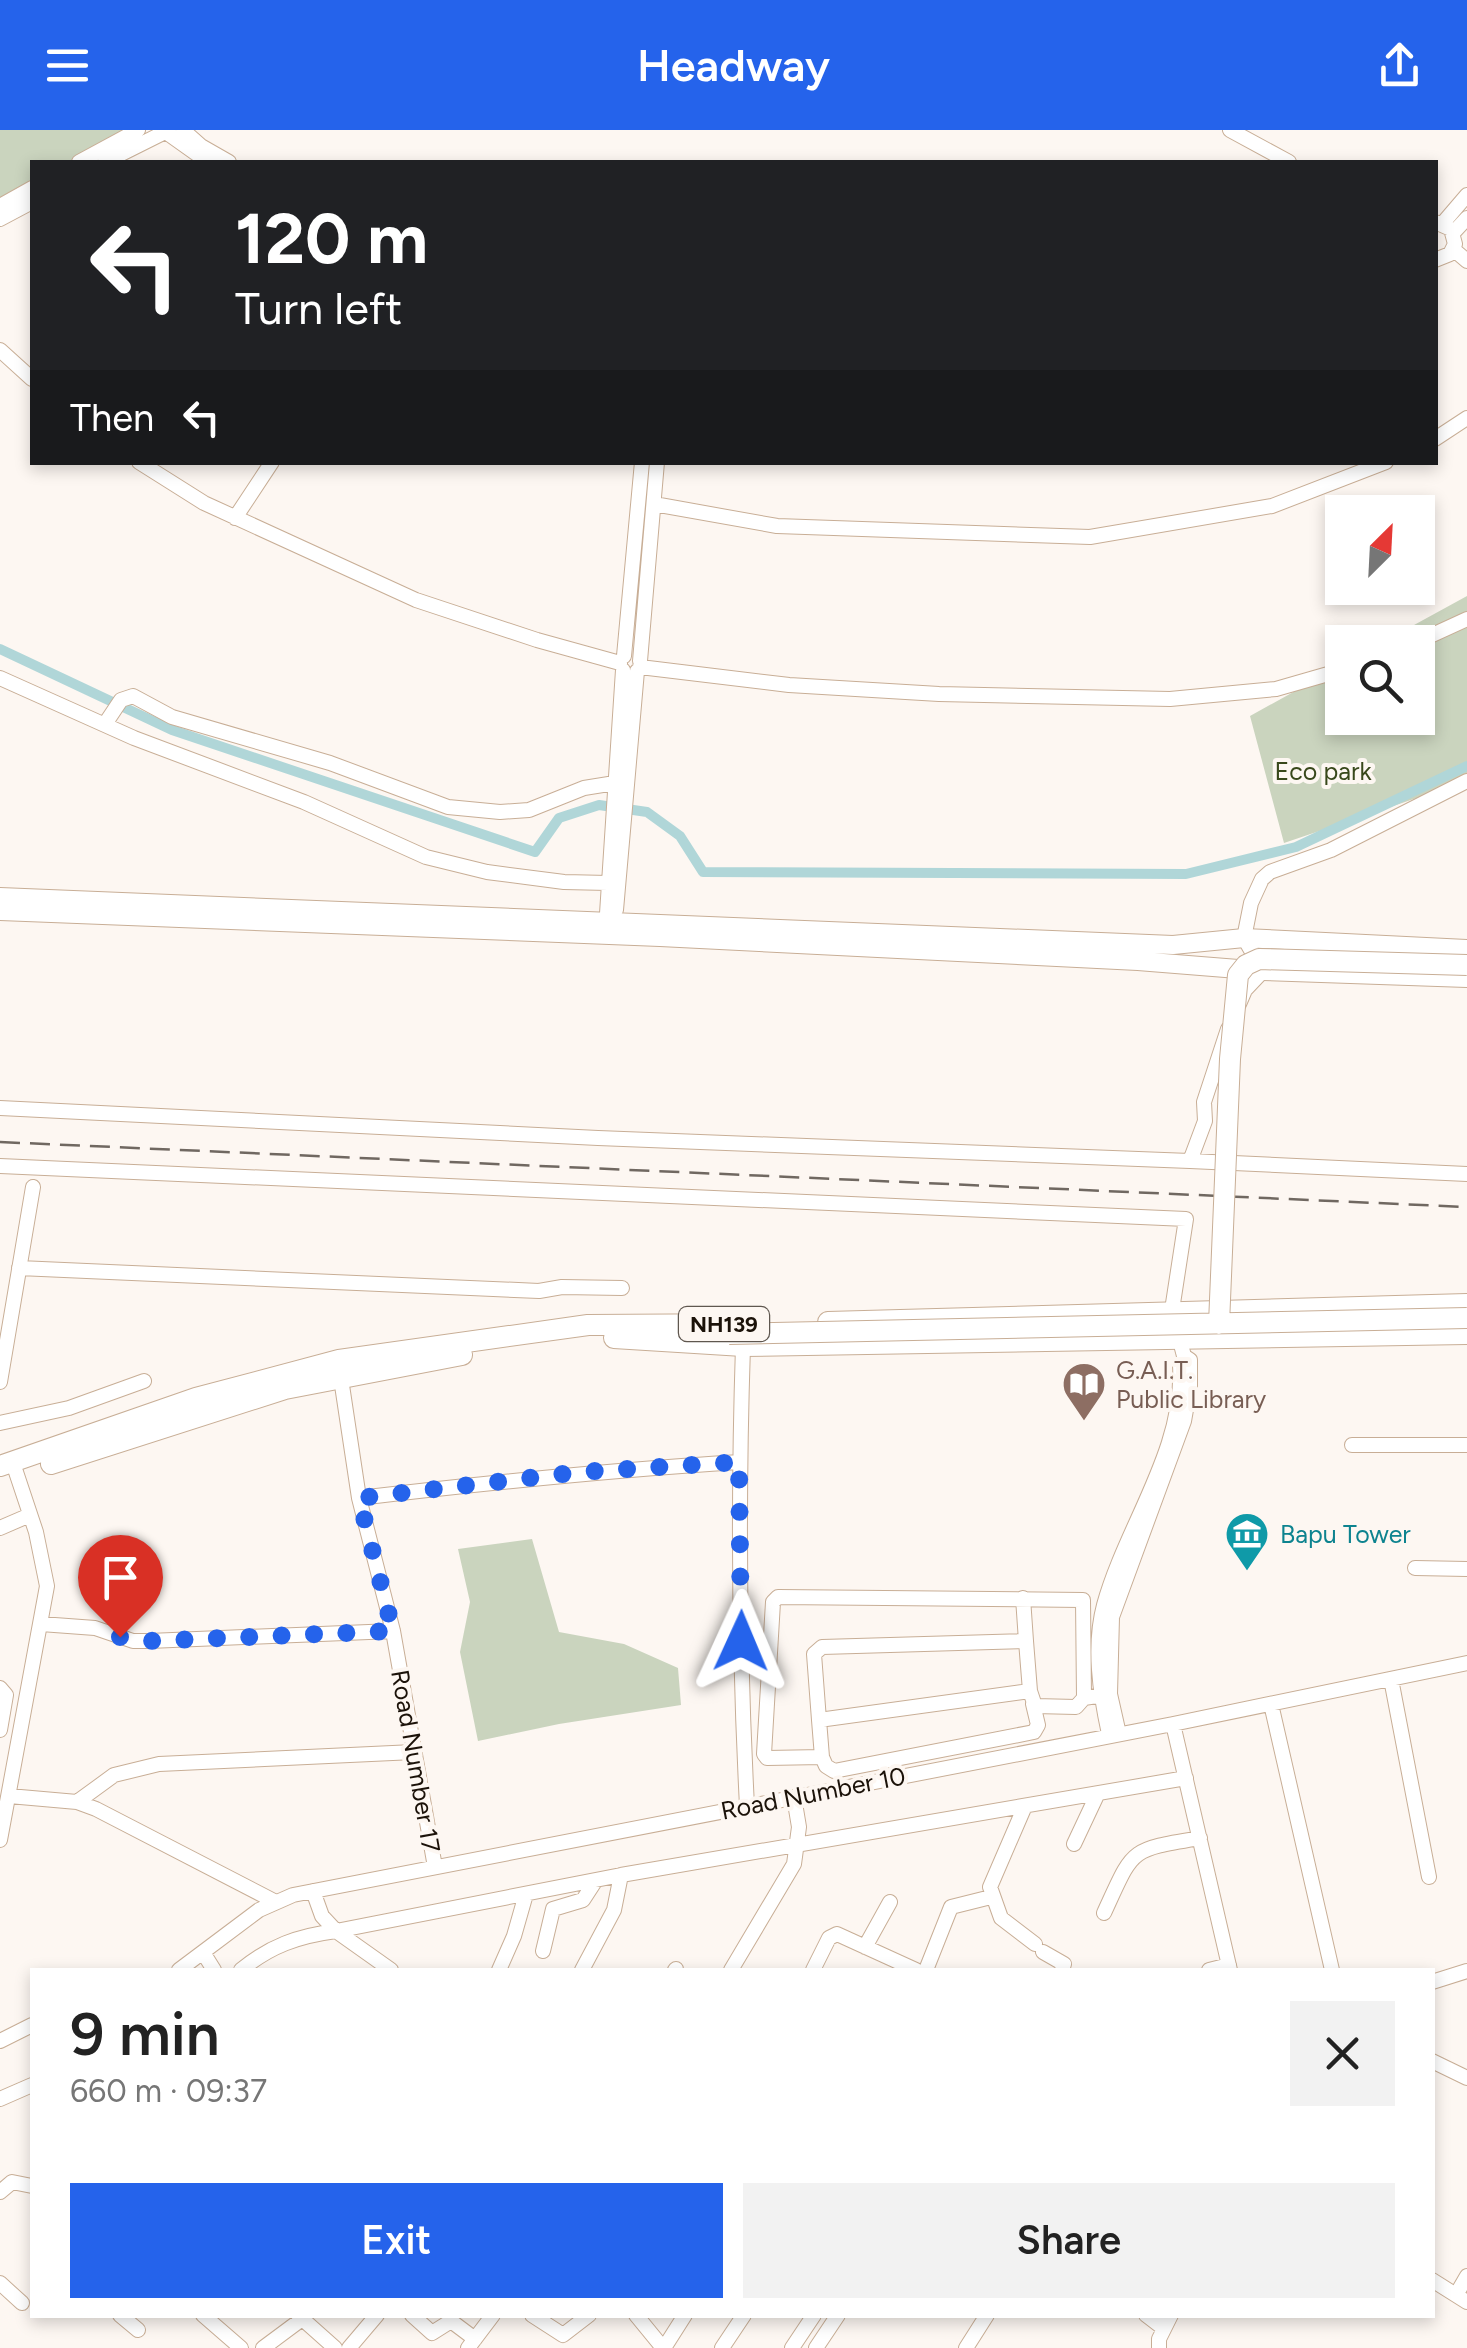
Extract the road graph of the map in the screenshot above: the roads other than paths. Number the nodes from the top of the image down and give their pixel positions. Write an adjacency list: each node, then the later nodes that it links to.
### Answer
1 (138, 130): 5 (street)
2 (183, 130): 8 (street)
3 (1230, 130): 9 (street)
4 (166, 131): 6 (street); 7 (street)
5 (83, 160)
6 (109, 160)
7 (205, 160)
8 (226, 160)
9 (1285, 160)
10 (30, 189): 13 (street)
11 (1467, 195): 16 (street)
12 (30, 203): 15 (street)
13 (0, 206)
14 (1467, 218): 16 (street)
15 (0, 219)
16 (1444, 226): 17 (street)
17 (1454, 249): 18 (street); 19 (street)
18 (1438, 259)
19 (1467, 262)
20 (0, 350): 21 (street)
21 (30, 377)
22 (1467, 418): 23 (street)
23 (1438, 437)
24 (143, 465): 30 (street)
25 (270, 465): 30 (street)
26 (642, 465): 33 (street)
27 (657, 465): 29 (street)
28 (1378, 465): 29 (street)
29 (654, 504): 33 (street)
30 (235, 518): 33 (street)
31 (1467, 619): 32 (street)
32 (1435, 633)
33 (631, 665): 34 (street); 38 (street)
34 (1325, 675)
35 (0, 678): 36 (street)
36 (105, 724): 38 (street); 40 (street)
37 (1467, 781): 44 (street)
38 (618, 788): 39 (street)
39 (617, 818): 40 (street); 43 (street)
40 (608, 883): 43 (street)
41 (0, 896): 43 (main road)
42 (0, 911): 43 (main road)
43 (610, 928): 44 (main road); 47 (main road)
44 (1244, 938): 45 (main road); 47 (street)
45 (1467, 948)
46 (1467, 966): 60 (highway, bridge)
47 (1262, 972): 48 (main road); 50 (street)
48 (1467, 978)
49 (0, 1108): 50 (street)
50 (1190, 1161): 52 (street)
51 (0, 1166): 58 (street)
52 (1467, 1174)
53 (32, 1187): 54 (street)
54 (19, 1268): 55 (street); 67 (street)
55 (622, 1288)
56 (1467, 1304): 57 (highway, NH139)
57 (1264, 1308): 58 (highway, NH139); 63 (highway)
58 (1172, 1310): 62 (highway, NH139); 64 (street)
59 (1467, 1318): 60 (highway, bridge)
60 (1219, 1324): 62 (highway, bridge)
61 (1467, 1334): 63 (highway, NH139)
62 (721, 1336): 64 (highway, NH139); 65 (highway, NH139); 71 (street)
63 (1264, 1337): 64 (highway, NH139)
64 (1182, 1347): 85 (street)
65 (340, 1368): 72 (highway, NH139); 73 (street, Road Number 17)
66 (144, 1381): 68 (street)
67 (0, 1382)
68 (0, 1424)
69 (1352, 1445): 70 (street)
70 (1467, 1445)
71 (739, 1462): 73 (street); 100 (street)
72 (8, 1471): 74 (street)
73 (359, 1498): 80 (street, Road Number 17)
74 (30, 1515): 75 (street); 79 (street)
75 (0, 1528)
76 (1415, 1568): 77 (street)
77 (1467, 1568)
78 (1023, 1598): 81 (street); 87 (street); 94 (street)
79 (40, 1624): 80 (street); 97 (street)
80 (393, 1631): 93 (street, Road Number 17)
81 (1026, 1640): 86 (street); 89 (street)
82 (1467, 1664): 83 (street, Road Number 10)
83 (1392, 1679): 88 (street, Road Number 10); 108 (street)
84 (0, 1688): 91 (street)
85 (1105, 1695): 87 (street); 92 (street)
86 (1031, 1698): 87 (street); 89 (street); 94 (street)
87 (1084, 1698)
88 (1271, 1704): 90 (street, Road Number 10); 132 (street)
89 (819, 1720): 94 (street)
90 (1173, 1724): 92 (street, Road Number 10); 95 (street)
91 (0, 1730)
92 (1114, 1735): 98 (street, Road Number 10)
93 (414, 1752): 99 (street); 106 (street, Road Number 17)
94 (822, 1757)
95 (1186, 1778): 96 (street); 102 (street)
96 (1098, 1794): 101 (street); 104 (street)
97 (8, 1796): 99 (street); 103 (street)
98 (794, 1797): 100 (street, Road Number 10); 105 (street)
99 (77, 1802): 113 (street)
100 (747, 1806): 106 (street, Road Number 10)
101 (1025, 1806): 105 (street); 112 (street)
102 (1200, 1838): 115 (street); 131 (street)
103 (0, 1840)
104 (1074, 1844)
105 (798, 1846): 107 (street); 126 (street)
106 (435, 1867): 110 (street, Road Number 10)
107 (621, 1875): 109 (street); 125 (street)
108 (1430, 1877)
109 (596, 1880): 111 (street); 118 (street)
110 (313, 1891): 113 (street, Road Number 10); 116 (street)
111 (526, 1894): 116 (street); 124 (street)
112 (991, 1897): 129 (street); 130 (street)
113 (274, 1901): 119 (street, Road Number 10)
114 (890, 1902): 117 (street)
115 (1104, 1913)
116 (336, 1931): 122 (street); 123 (street)
117 (865, 1947): 127 (street); 128 (street)
118 (543, 1950)
119 (204, 1954): 120 (street, Road Number 10); 121 (street)
120 (182, 1968)
121 (213, 1968)
122 (243, 1968)
123 (388, 1968)
124 (500, 1968)
125 (583, 1968)
126 (731, 1968)
127 (814, 1968)
128 (912, 1968)
129 (927, 1968)
130 (1063, 1968)
131 (1230, 1968)
132 (1332, 1968)
133 (1467, 1972): 134 (street)
134 (1435, 1981)
135 (30, 2026): 136 (street)
136 (0, 2041)
137 (1435, 2062): 138 (street)
138 (1467, 2078)
139 (30, 2086): 140 (street)
140 (0, 2099)
141 (30, 2186): 142 (street)
142 (0, 2192)
143 (1467, 2276): 146 (street)
144 (1435, 2282): 146 (street)
145 (0, 2283): 147 (street)
146 (1461, 2299)
147 (22, 2302)
148 (124, 2318): 164 (street)
149 (206, 2318): 167 (street)
150 (299, 2318): 168 (street)
151 (301, 2318): 165 (street)
152 (374, 2318): 170 (street)
153 (415, 2318): 166 (street)
154 (492, 2318): 166 (street)
155 (537, 2318): 156 (street)
156 (585, 2318)
157 (639, 2318): 171 (street)
158 (683, 2318): 171 (street)
159 (742, 2318): 172 (street)
160 (812, 2318): 173 (street)
161 (836, 2318): 174 (street)
162 (985, 2318): 175 (street)
163 (1167, 2322): 176 (street)
164 (138, 2330)
165 (319, 2343): 169 (street)
166 (472, 2343)
167 (241, 2348)
168 (263, 2348)
169 (335, 2348)
170 (350, 2348)
171 (664, 2348)
172 (722, 2348)
173 (792, 2348)
174 (816, 2348)
175 (966, 2348)
176 (1159, 2348)

